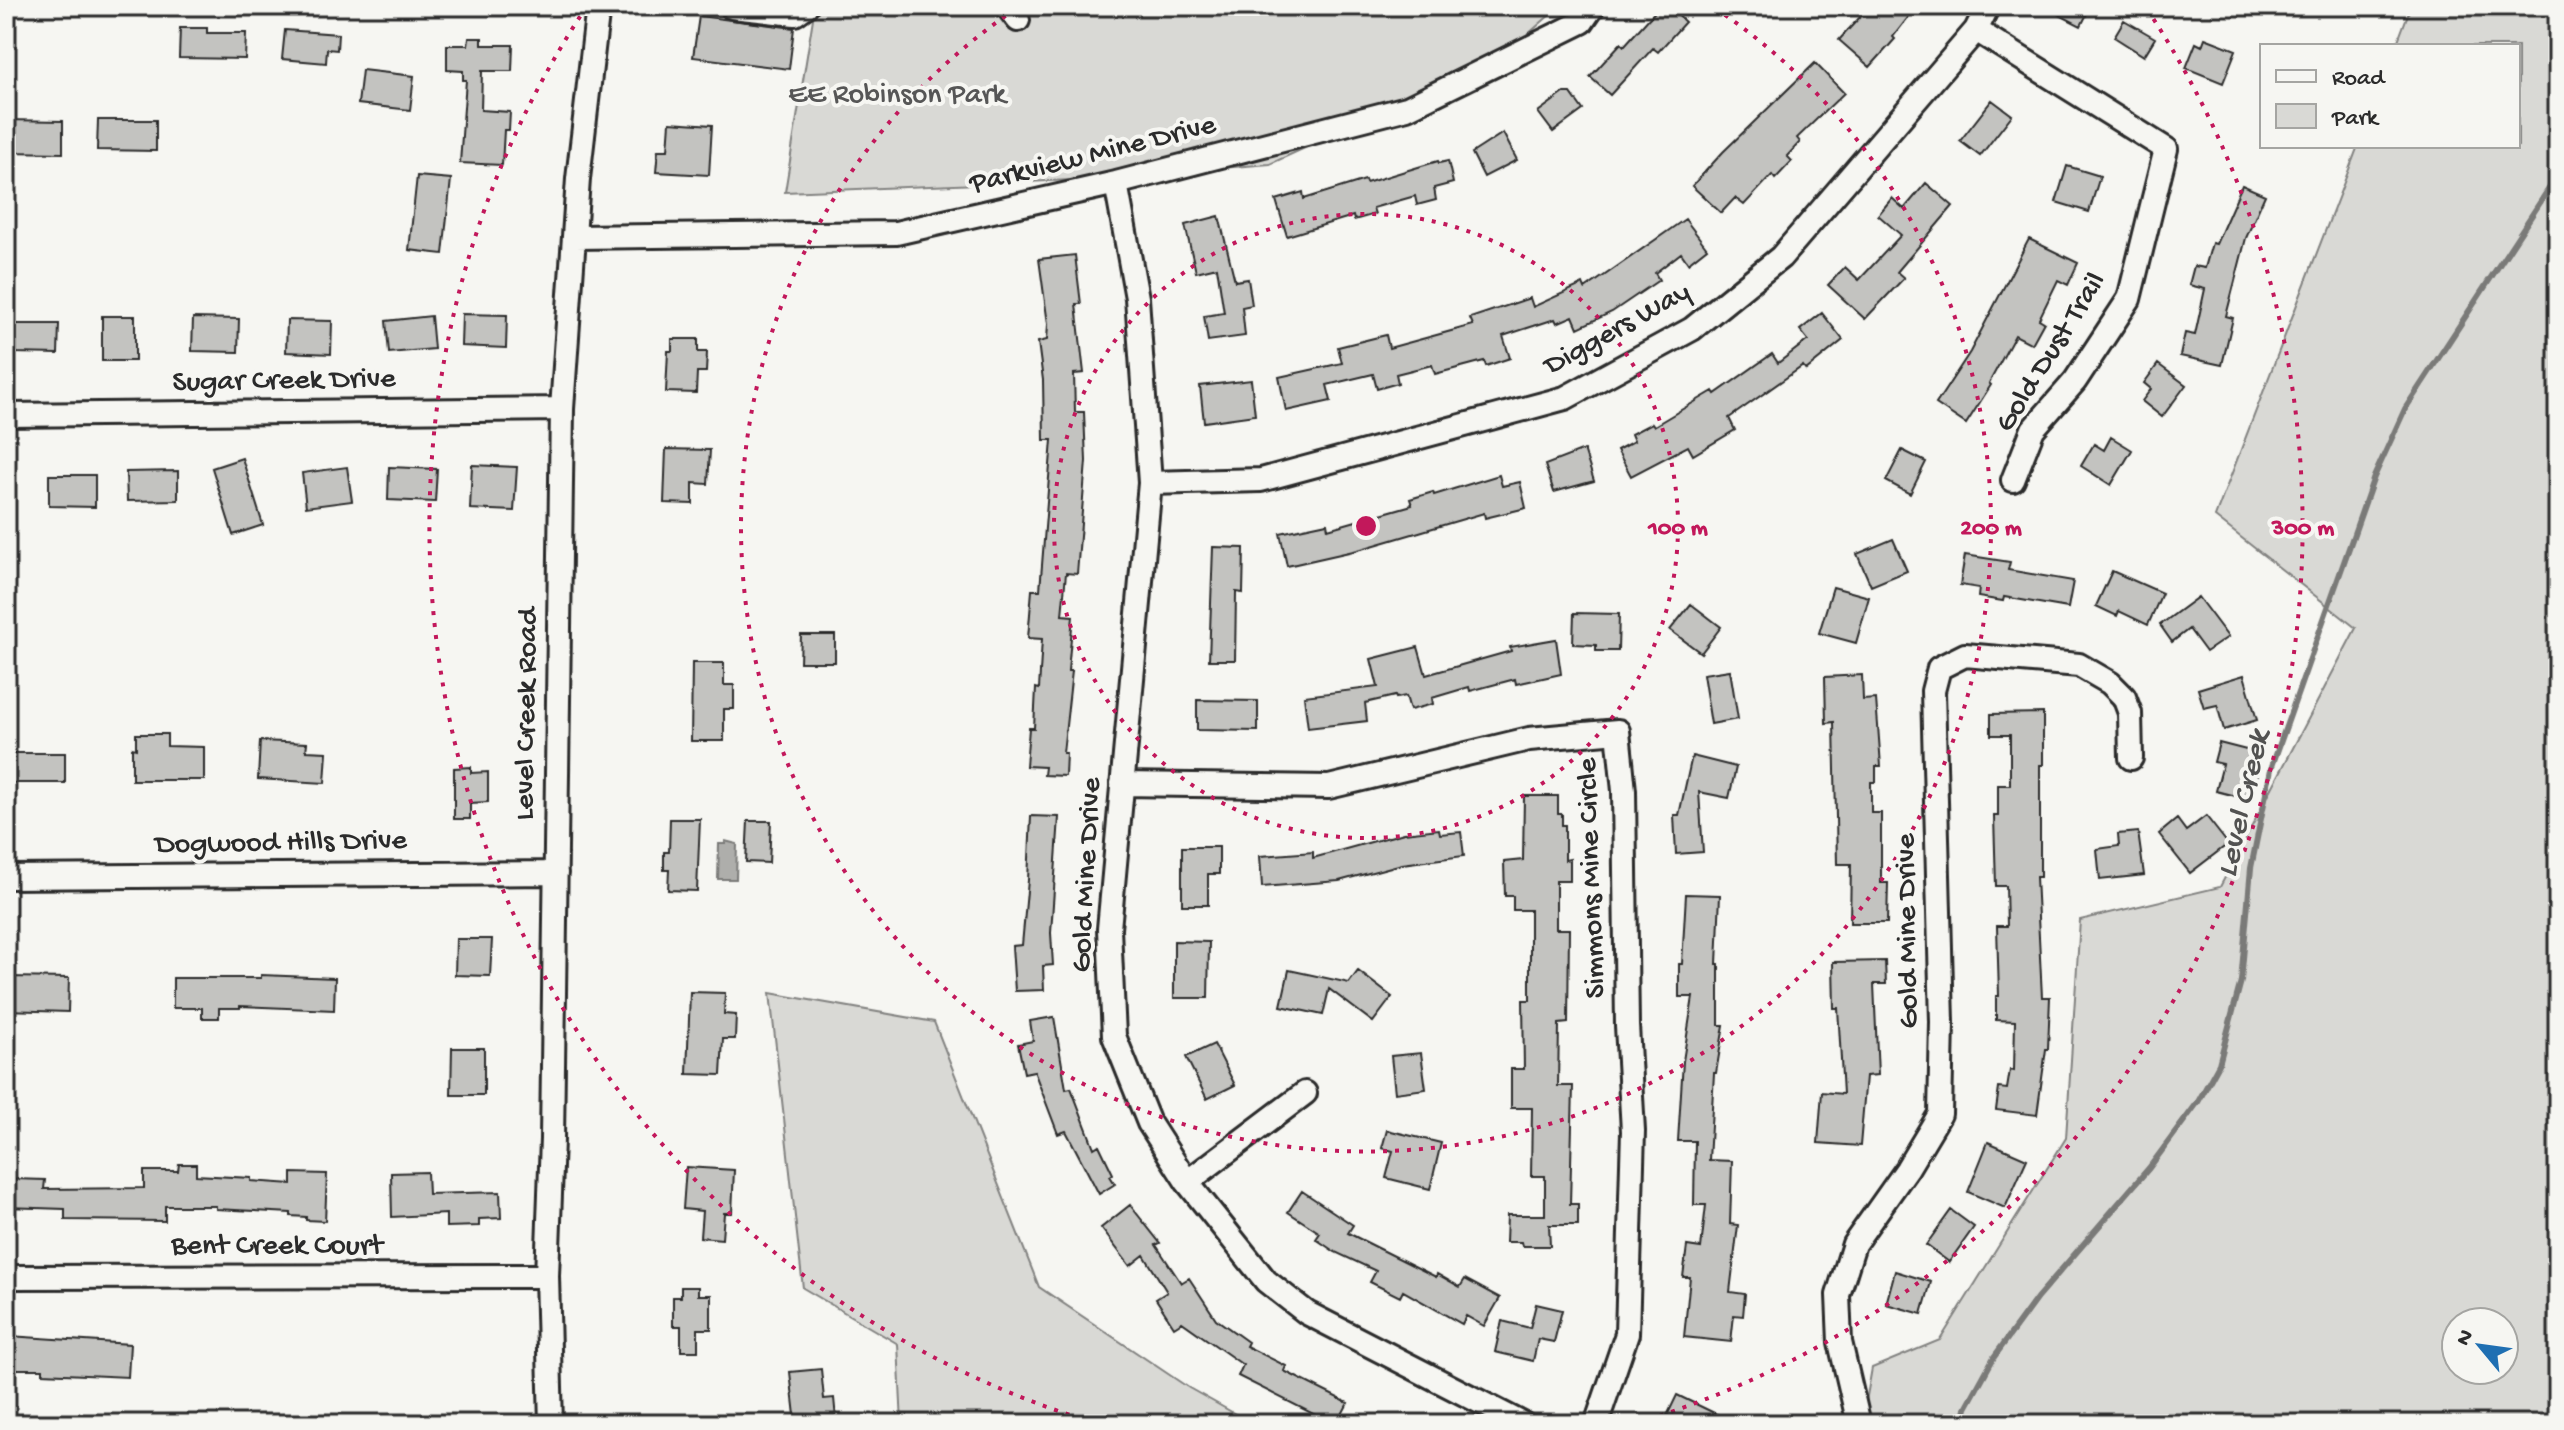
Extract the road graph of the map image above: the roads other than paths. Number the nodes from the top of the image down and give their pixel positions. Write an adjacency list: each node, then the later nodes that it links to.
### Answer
1 (598, 6): 8 (street, Level Creek Road)
2 (806, 6): 5 (street)
3 (1593, 6): 7 (street, Parkview Mine Drive)
4 (1988, 6): 6 (street, Diggers Way)
5 (732, 7)
6 (1976, 30): 11 (street, Gold Dust Trail); 12 (street, Diggers Way)
7 (1116, 183): 8 (street, Parkview Mine Drive); 12 (street, Gold Mine Drive)
8 (575, 237): 9 (street, Level Creek Road)
9 (562, 409): 10 (street, Sugar Creek Drive); 15 (street, Level Creek Road)
10 (6, 415)
11 (2013, 480)
12 (1150, 483): 14 (street, Gold Mine Drive)
13 (2131, 758): 24 (street, Gold Mine Drive)
14 (1122, 784): 18 (street, Gold Mine Drive); 23 (street, Simmons Mine Circle)
15 (556, 873): 16 (street, Dogwood Hills Drive); 19 (street, Level Creek Road)
16 (6, 877)
17 (1305, 1093): 18 (street)
18 (1187, 1182): 22 (street, Gold Mine Drive)
19 (547, 1276): 20 (street, Bent Creek Court); 21 (street, Level Creek Road)
20 (6, 1277)
21 (551, 1424)
22 (1523, 1424)
23 (1596, 1424)
24 (1859, 1424)

